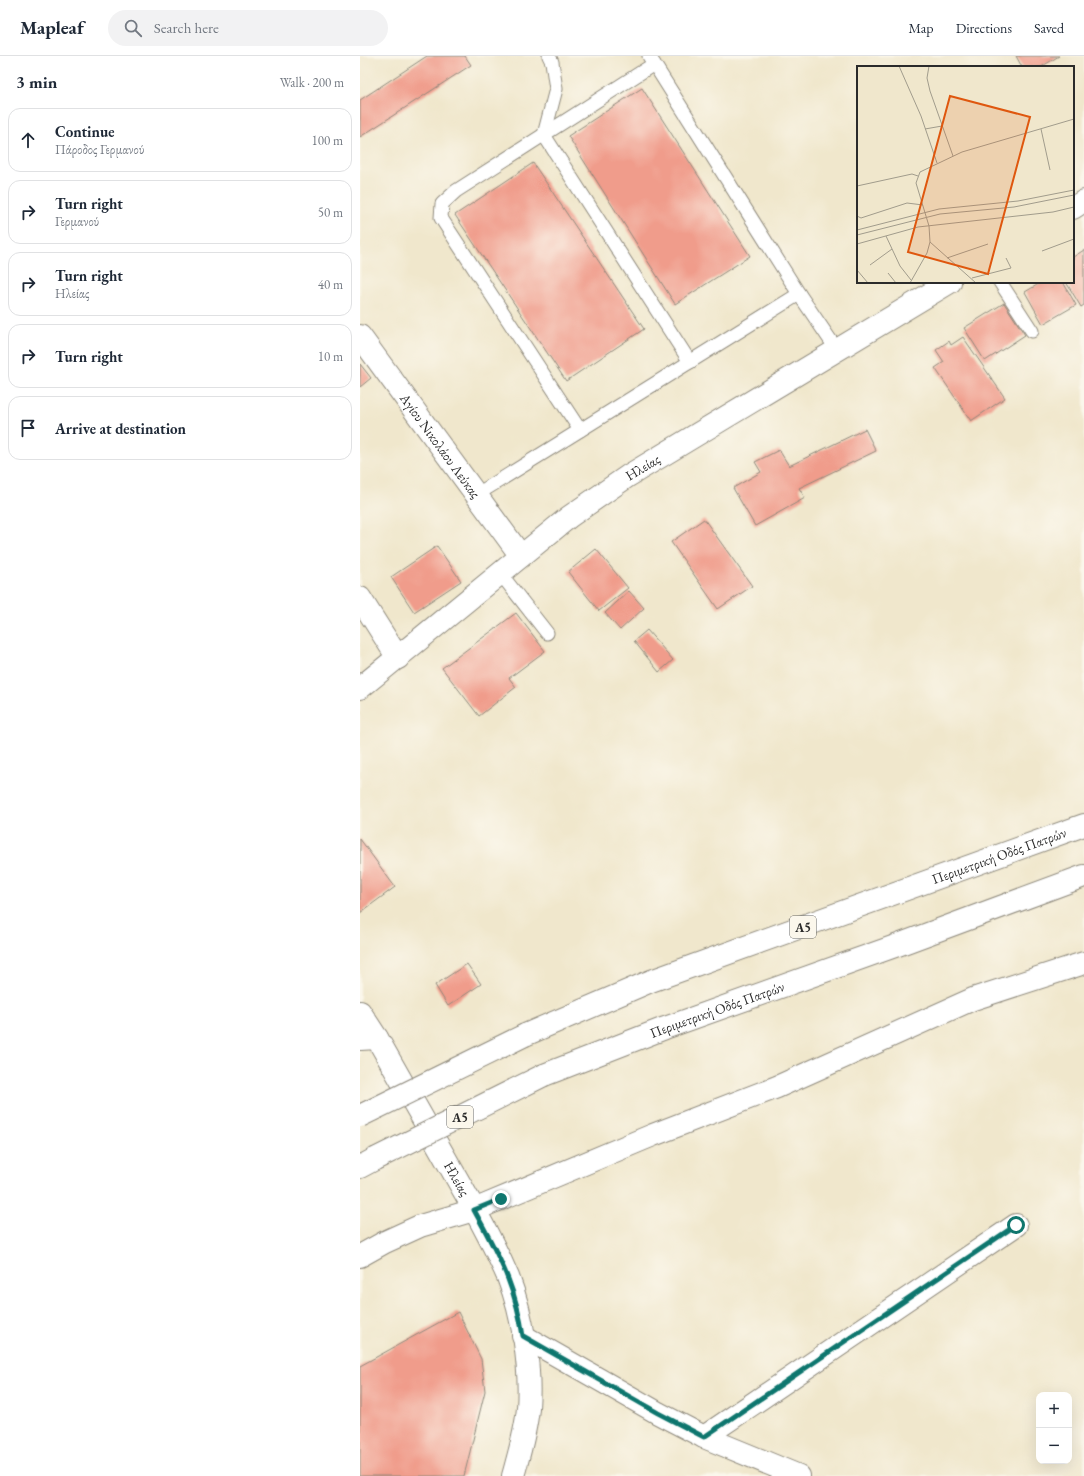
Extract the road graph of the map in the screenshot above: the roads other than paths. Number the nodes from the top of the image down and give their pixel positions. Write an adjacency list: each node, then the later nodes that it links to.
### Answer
1 (549, 56): 3 (lane)
2 (652, 60): 3 (lane); 8 (lane)
3 (544, 135): 12 (lane); 13 (lane)
4 (1084, 201): 5 (main road)
5 (1074, 207)
6 (948, 283): 11 (main road, Ηλείας)
7 (1001, 283): 9 (lane)
8 (799, 294): 11 (lane); 12 (lane)
9 (1032, 331)
10 (360, 336): 14 (main road, Αγίου Νικολάου Λεύκας)
11 (837, 350): 15 (main road, Ηλείας)
12 (690, 362): 13 (lane)
13 (580, 430): 14 (lane)
14 (476, 495): 15 (main road, Αγίου Νικολάου Λεύκας)
15 (521, 556): 16 (main road, Ηλείας)
16 (500, 573): 18 (lane); 19 (main road, Ηλείας)
17 (360, 598): 19 (main road)
18 (547, 634)
19 (398, 658): 20 (main road, Ηλείας)
20 (360, 688)
21 (1084, 825): 26 (main road, Περιμετρική Οδός Πατρών / Α5, bridge)
22 (1084, 876): 27 (main road, Περιμετρική Οδός Πατρών / Α5, bridge)
23 (1084, 963): 28 (main road)
24 (360, 1012): 25 (main road, Ηλείας)
25 (369, 1038): 28 (main road, Ηλείας)
26 (360, 1116)
27 (368, 1163)
28 (474, 1210): 30 (main road); 31 (main road, Ηλείας)
29 (1016, 1225): 32 (main road)
30 (360, 1256)
31 (523, 1336): 32 (main road); 33 (main road, Ηλείας)
32 (704, 1437): 34 (main road)
33 (513, 1476)
34 (799, 1476)

